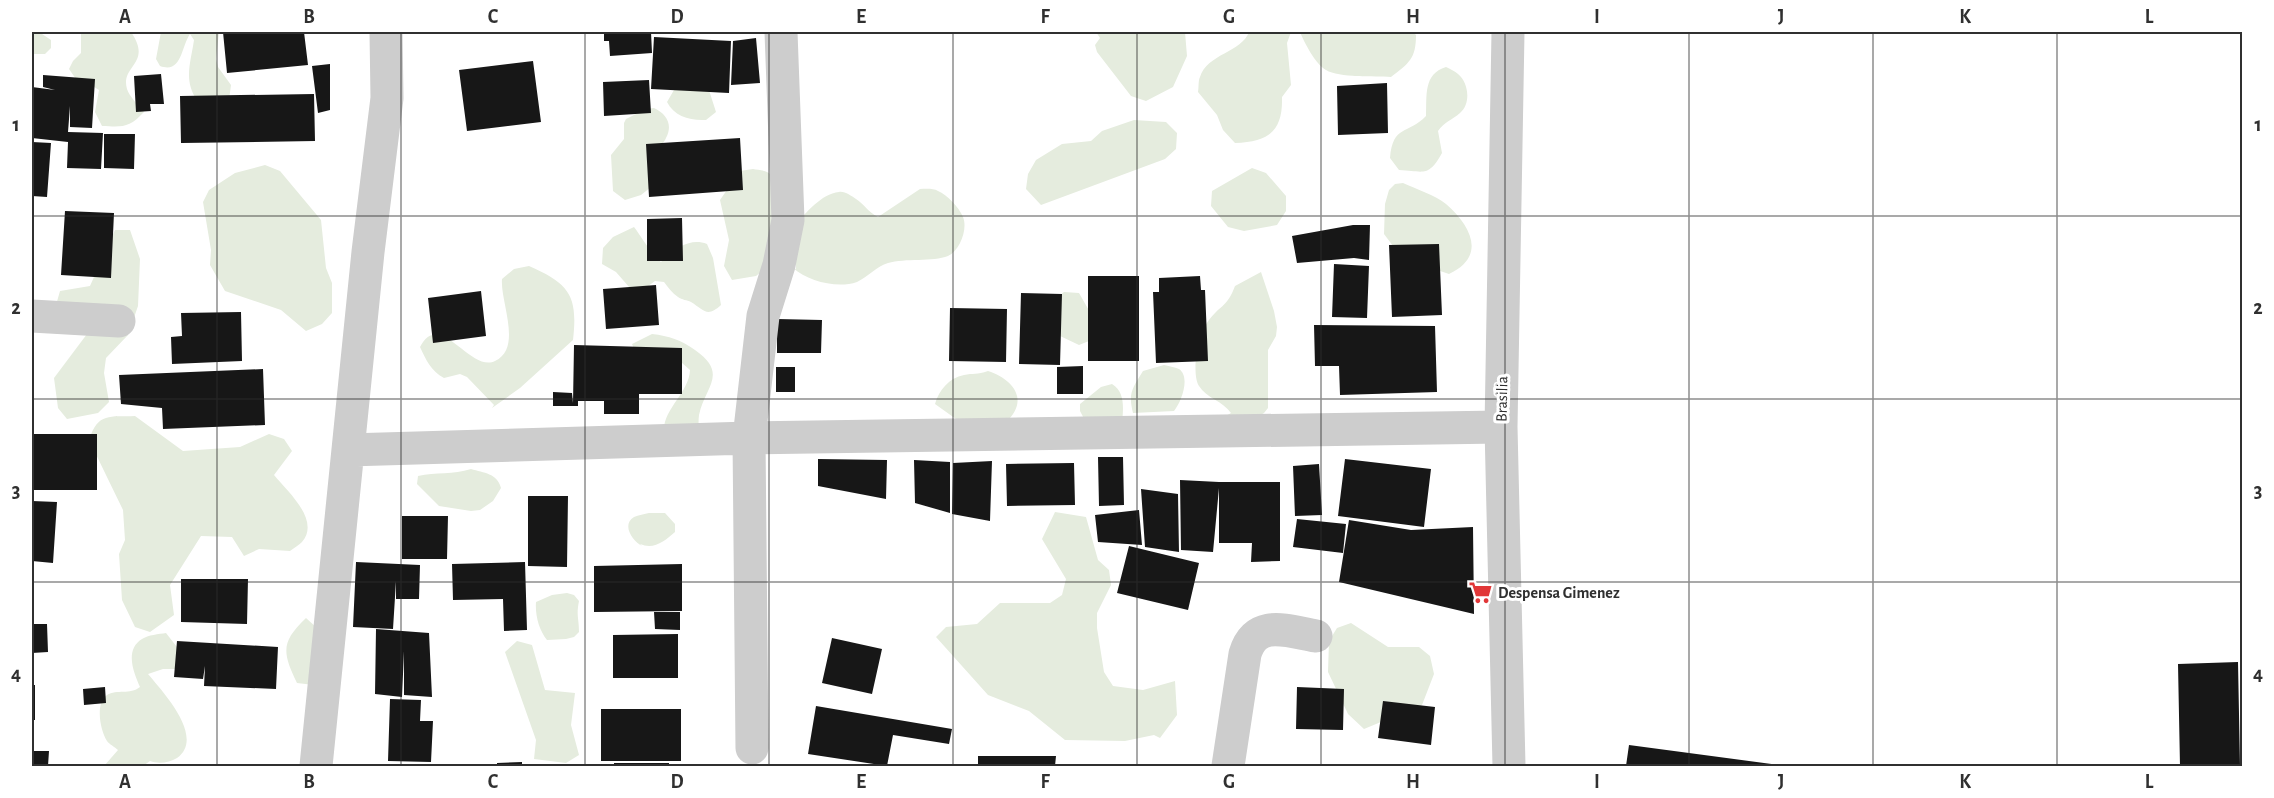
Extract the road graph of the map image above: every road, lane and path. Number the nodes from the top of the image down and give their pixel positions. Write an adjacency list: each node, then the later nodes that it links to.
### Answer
1 (386, 32): 8 (street)
2 (781, 32): 7 (street)
3 (1508, 32): 6 (street, Brasilia)
4 (32, 316): 5 (street)
5 (119, 321)
6 (1501, 427): 7 (street); 13 (street, Brasilia)
7 (749, 438): 8 (street); 10 (street)
8 (348, 450): 11 (street)
9 (1316, 636): 12 (street)
10 (752, 747)
11 (316, 766)
12 (1228, 766)
13 (1509, 766)

